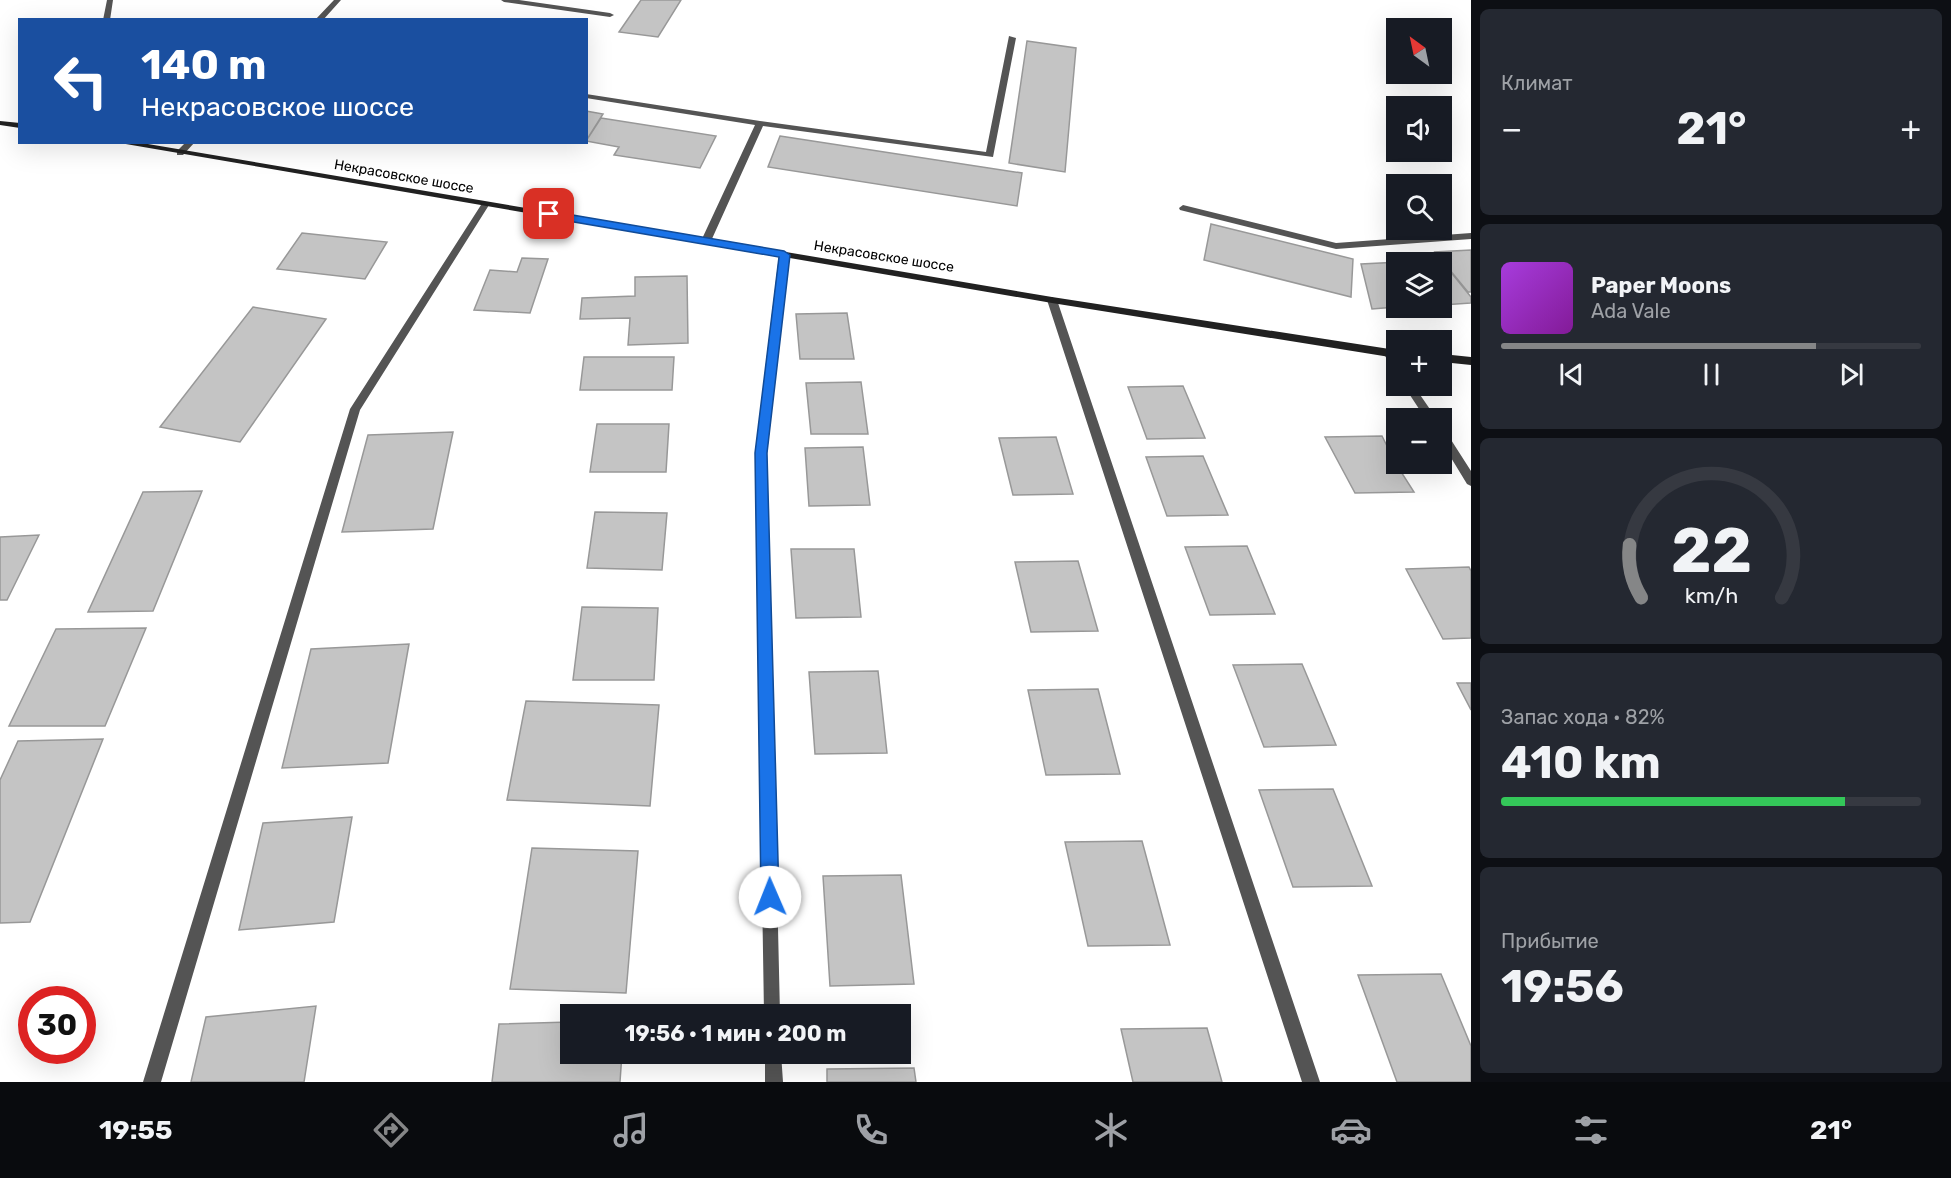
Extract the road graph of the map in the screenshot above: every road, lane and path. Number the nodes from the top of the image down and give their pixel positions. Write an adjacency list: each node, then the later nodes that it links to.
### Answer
1 (110, 0): 5 (street)
2 (338, 0): 6 (street)
3 (504, 0): 4 (street)
4 (610, 15)
5 (106, 18)
6 (320, 18)
7 (1012, 38): 10 (street)
8 (588, 96): 10 (street)
9 (0, 123): 11 (main road)
10 (760, 123): 18 (street)
11 (18, 126)
12 (129, 144): 14 (main road, Некрасовское шоссе)
13 (188, 144): 14 (street)
14 (180, 153): 15 (main road, Некрасовское шоссе)
15 (485, 205): 18 (main road, Некрасовское шоссе); 28 (street)
16 (1183, 208): 17 (street)
17 (1471, 236)
18 (706, 242): 19 (main road, Некрасовское шоссе)
19 (784, 255): 20 (main road, Некрасовское шоссе); 26 (street)
20 (1052, 300): 21 (main road, Некрасовское шоссе); 30 (street)
21 (1386, 353)
22 (1452, 359): 23 (main road)
23 (1471, 361)
24 (1452, 451): 25 (street)
25 (1471, 481)
26 (772, 1004)
27 (773, 1064): 29 (street)
28 (152, 1082)
29 (774, 1082)
30 (1311, 1082)

